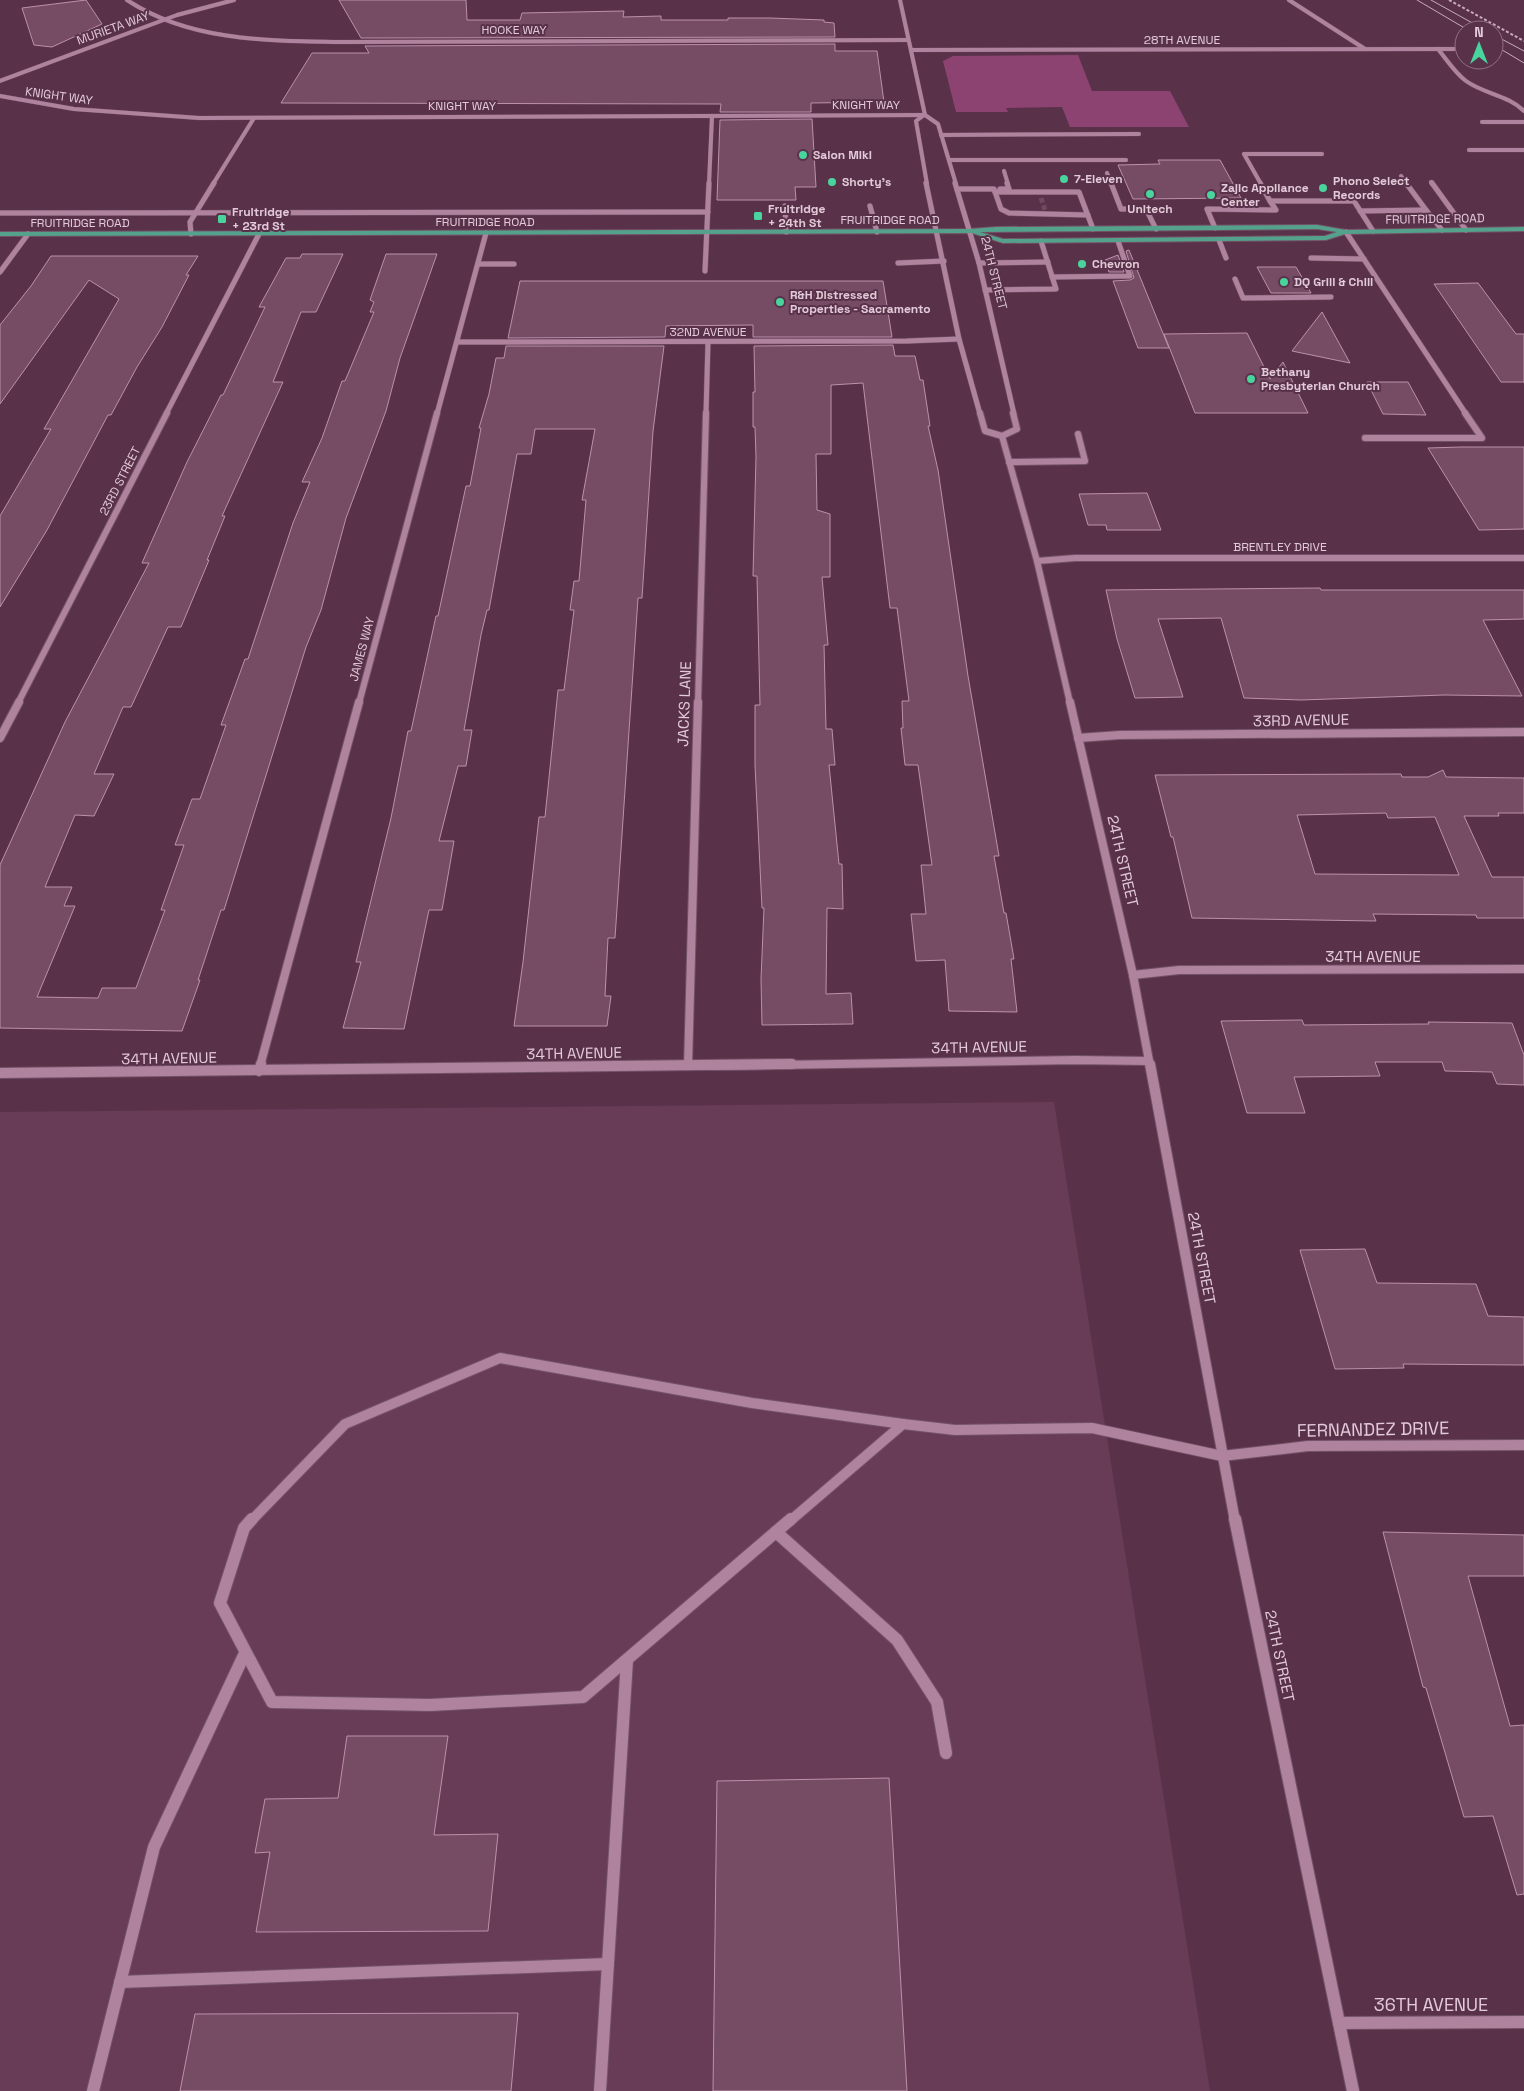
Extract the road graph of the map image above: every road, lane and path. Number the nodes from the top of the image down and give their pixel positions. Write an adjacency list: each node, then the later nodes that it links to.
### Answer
1 (127, 0): 5 (street, HOOKE WAY)
2 (234, 0): 5 (street, MURIETA WAY)
3 (900, 0): 6 (street, 24TH STREET)
4 (1289, 0): 7 (street)
5 (163, 20): 6 (street, HOOKE WAY); 11 (street, MURIETA WAY)
6 (908, 40): 10 (street, 24TH STREET)
7 (1366, 49): 8 (street, 28TH AVENUE); 10 (street, 28TH AVENUE)
8 (1438, 49): 9 (street, 28TH AVENUE); 13 (street)
9 (1454, 49)
10 (911, 50): 14 (street, 24TH STREET)
11 (0, 81)
12 (0, 96): 16 (street, KNIGHT WAY)
13 (1524, 110)
14 (925, 115): 15 (street, KNIGHT WAY); 20 (street, 24TH STREET); 49 (street)
15 (712, 116): 16 (street, KNIGHT WAY); 40 (street)
16 (254, 118): 39 (street)
17 (1482, 122): 18 (street)
18 (1524, 122)
19 (1139, 134): 20 (street)
20 (941, 135): 24 (street, 24TH STREET)
21 (1469, 150): 22 (street)
22 (1524, 150)
23 (1322, 154): 34 (street)
24 (949, 160): 25 (street); 30 (street, 24TH STREET)
25 (1126, 160)
26 (1004, 171): 31 (street)
27 (1107, 173): 45 (street)
28 (1401, 176): 37 (street)
29 (1431, 182): 48 (street)
30 (957, 189): 31 (street); 50 (street, 24TH STREET)
31 (995, 190): 32 (street); 42 (street)
32 (1040, 192): 33 (street); 42 (street)
33 (1042, 198)
34 (1270, 202): 38 (street); 43 (street)
35 (785, 206): 53 (street)
36 (870, 206): 54 (street)
37 (1426, 210): 38 (street); 47 (street)
38 (1360, 211): 51 (street)
39 (196, 212): 40 (street); 41 (street); 59 (street)
40 (708, 212): 52 (street)
41 (0, 213)
42 (1088, 215): 44 (street)
43 (1214, 228): 45 (main road, FRUITRIDGE ROAD); 55 (main road, FRUITRIDGE ROAD)
44 (1093, 229): 45 (main road, FRUITRIDGE ROAD); 50 (main road, FRUITRIDGE ROAD)
45 (1156, 229)
46 (1524, 229): 48 (main road, FRUITRIDGE ROAD)
47 (1442, 230): 48 (main road, FRUITRIDGE ROAD); 51 (main road, FRUITRIDGE ROAD)
48 (1466, 230)
49 (938, 231): 50 (main road, FRUITRIDGE ROAD); 54 (main road, FRUITRIDGE ROAD); 68 (street)
50 (970, 231): 62 (main road, FRUITRIDGE ROAD); 70 (street, 24TH STREET)
51 (1373, 231): 55 (main road, FRUITRIDGE ROAD)
52 (707, 232): 53 (main road, FRUITRIDGE ROAD); 56 (main road, FRUITRIDGE ROAD); 75 (street)
53 (786, 232): 54 (main road, FRUITRIDGE ROAD)
54 (878, 232)
55 (1346, 232): 61 (main road, FRUITRIDGE ROAD); 67 (street)
56 (486, 233): 60 (main road, FRUITRIDGE ROAD); 72 (street, JAMES WAY)
57 (0, 234): 58 (main road, FRUITRIDGE ROAD)
58 (28, 234): 59 (main road, FRUITRIDGE ROAD); 76 (street)
59 (192, 234): 60 (main road, FRUITRIDGE ROAD)
60 (259, 234): 91 (street, 23RD STREET)
61 (1220, 240): 63 (main road, FRUITRIDGE ROAD); 65 (street)
62 (1041, 241): 63 (main road, FRUITRIDGE ROAD); 71 (street)
63 (1118, 241): 77 (street)
64 (516, 256): 73 (street)
65 (1226, 258)
66 (1311, 258): 67 (street)
67 (1364, 259): 86 (street)
68 (944, 261): 69 (street); 81 (street)
69 (898, 262)
70 (979, 262): 71 (street); 79 (street, 24TH STREET)
71 (1048, 262): 77 (street)
72 (478, 264): 73 (street); 82 (street, JAMES WAY)
73 (514, 264): 74 (street)
74 (512, 271)
75 (705, 271)
76 (0, 272)
77 (1052, 276): 79 (street)
78 (1235, 279): 80 (street)
79 (985, 290): 85 (street, 24TH STREET)
80 (1331, 297)
81 (959, 339): 83 (street, 32ND AVENUE); 85 (street)
82 (457, 342): 83 (street, 32ND AVENUE); 97 (street, JAMES WAY)
83 (708, 342): 96 (street, JACKS LANE)
84 (1078, 434): 87 (street)
85 (1002, 436): 87 (street, 24TH STREET)
86 (1365, 438)
87 (1009, 462): 89 (street, 24TH STREET)
88 (1524, 558): 89 (street, BRENTLEY DRIVE)
89 (1037, 561): 92 (street, 24TH STREET)
90 (1524, 732): 92 (street, 33RD AVENUE)
91 (0, 738)
92 (1078, 738): 94 (street, 24TH STREET)
93 (1524, 969): 94 (street, 34TH AVENUE)
94 (1133, 975): 95 (street, 24TH STREET)
95 (1148, 1062): 96 (street, 34TH AVENUE); 101 (street, 24TH STREET)
96 (688, 1066): 97 (street, 34TH AVENUE)
97 (259, 1071): 98 (street, 34TH AVENUE)
98 (0, 1073)
99 (903, 1424): 101 (street); 102 (street); 103 (street)
100 (1524, 1445): 101 (street, FERNANDEZ DRIVE)
101 (1222, 1456): 109 (street, 24TH STREET)
102 (776, 1532): 104 (street); 105 (street)
103 (246, 1653): 104 (street); 107 (street)
104 (628, 1660): 106 (street)
105 (946, 1753)
106 (608, 1964): 107 (street); 111 (street)
107 (120, 1982): 110 (street)
108 (1524, 2022): 109 (street, 36TH AVENUE)
109 (1339, 2023): 112 (street, 24TH STREET)
110 (93, 2091)
111 (600, 2091)
112 (1353, 2091)

